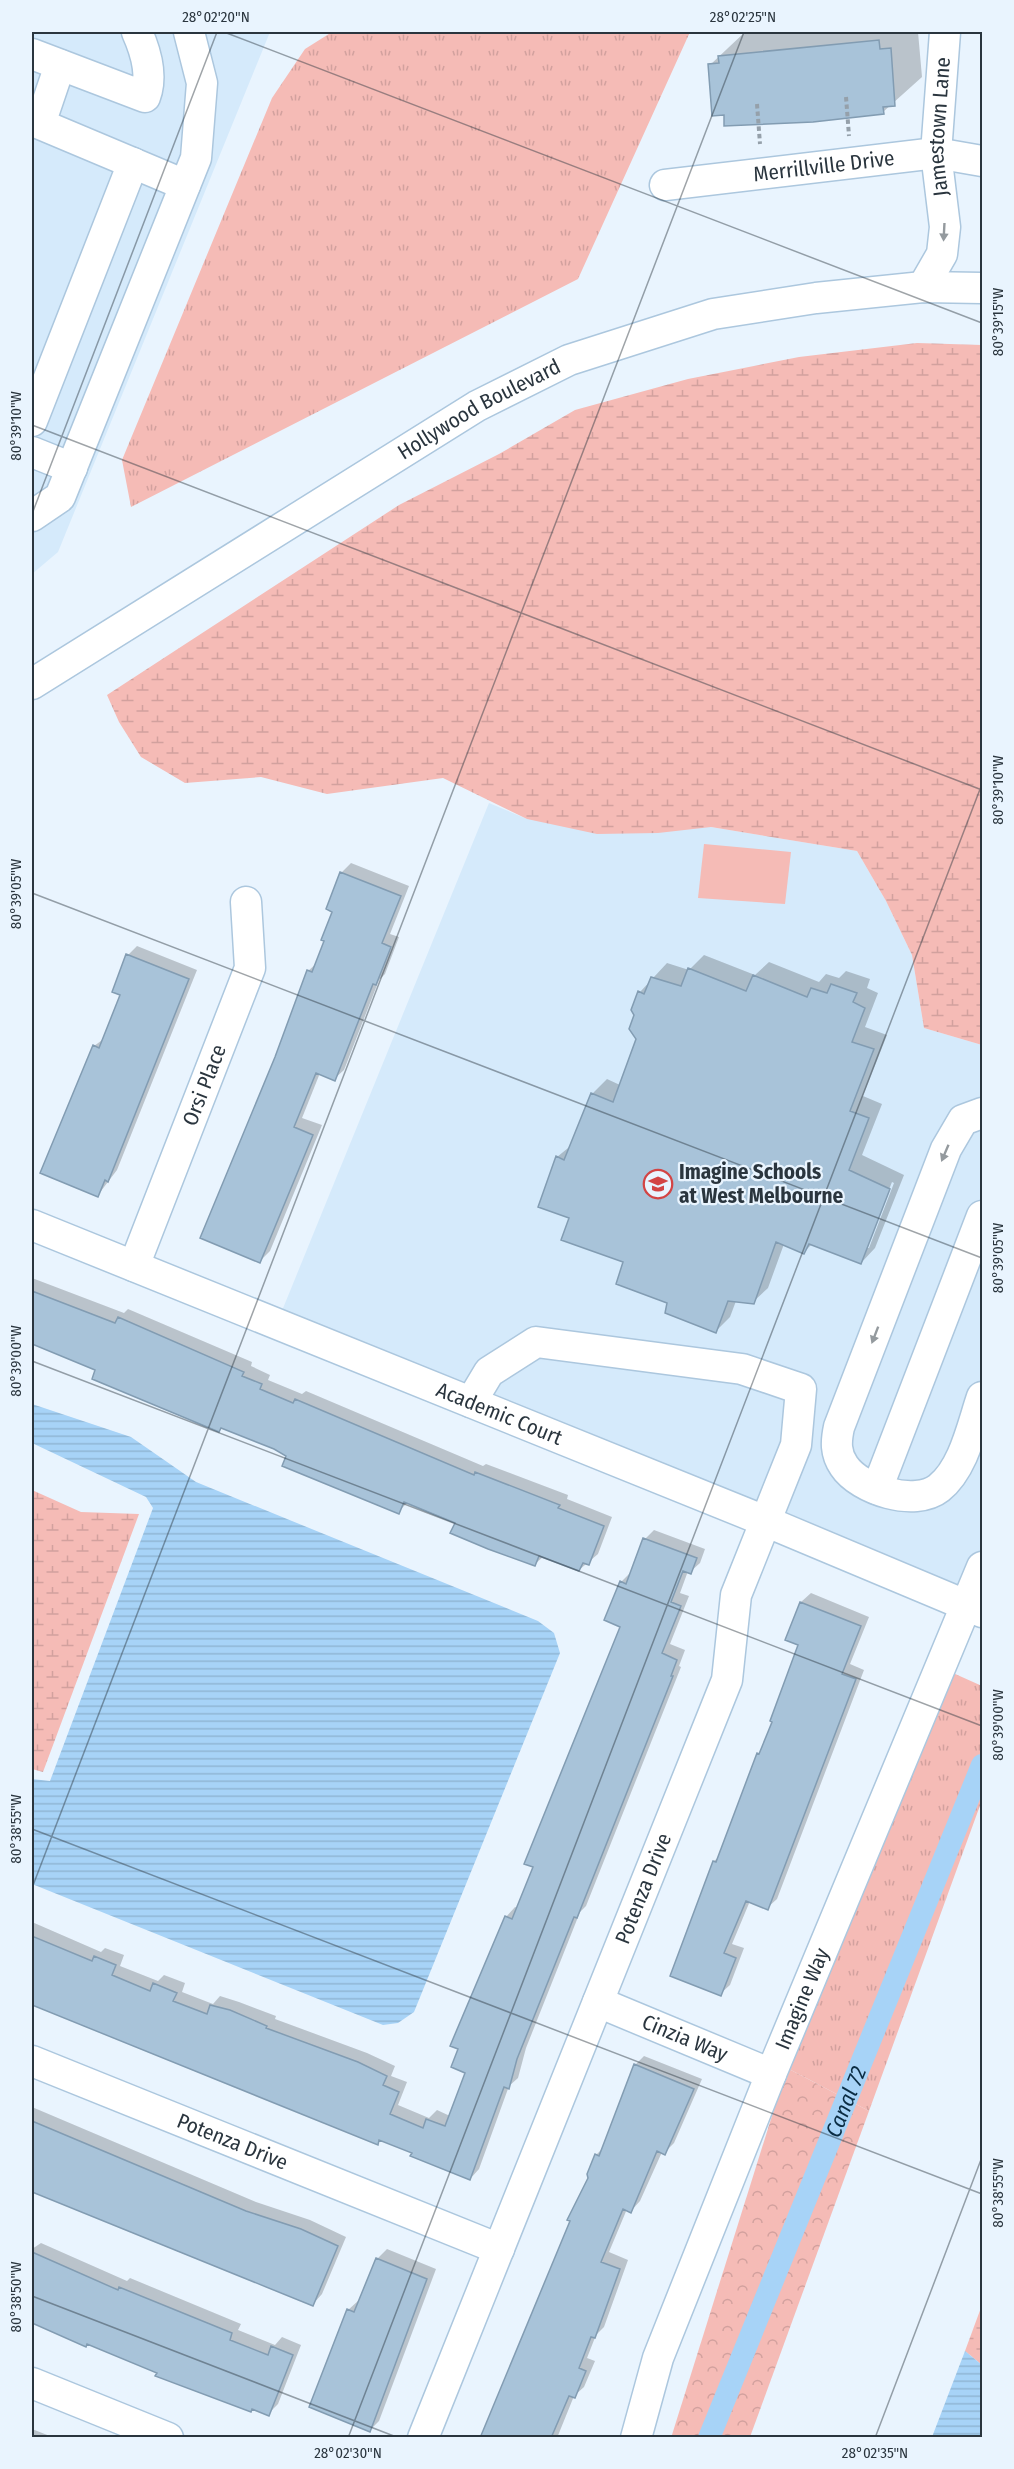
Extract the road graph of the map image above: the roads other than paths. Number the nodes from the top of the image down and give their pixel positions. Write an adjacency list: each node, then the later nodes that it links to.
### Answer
1 (137, 32): 5 (street)
2 (189, 32): 9 (street)
3 (945, 32): 6 (street, Jamestown Lane)
4 (32, 54): 5 (street)
5 (60, 65): 8 (street)
6 (936, 153): 7 (street, Merrillville Drive); 10 (street, Merrillville Drive); 11 (street, Jamestown Lane, one-way to 11)
7 (982, 161)
8 (133, 163): 9 (street); 13 (street)
9 (185, 184): 15 (street)
10 (665, 185)
11 (923, 287): 12 (street, Hollywood Boulevard); 17 (street, Hollywood Boulevard)
12 (982, 288)
13 (32, 421)
14 (32, 452): 15 (street)
15 (72, 468): 16 (street)
16 (32, 516)
17 (32, 684)
18 (246, 902): 22 (street, Orsi Place)
19 (982, 1113): 25 (street, one-way to 25)
20 (982, 1216): 25 (street)
21 (32, 1225): 22 (street, Academic Court)
22 (134, 1266): 24 (street, Academic Court)
23 (982, 1397): 25 (street)
24 (471, 1402): 26 (street, Academic Court); 26 (street, Potenza Drive)
25 (877, 1489)
26 (765, 1521): 28 (street, Academic Court); 29 (street, Potenza Drive)
27 (982, 1567): 28 (street, Imagine Way)
28 (975, 1609): 31 (street, Imagine Way)
29 (598, 2002): 31 (street, Cinzia Way); 32 (street, Potenza Drive)
30 (32, 2061): 32 (street, Potenza Drive)
31 (771, 2074): 36 (street, Imagine Way)
32 (499, 2249): 35 (street, Potenza Drive)
33 (32, 2383): 34 (street)
34 (168, 2438)
35 (423, 2438)
36 (636, 2438)

